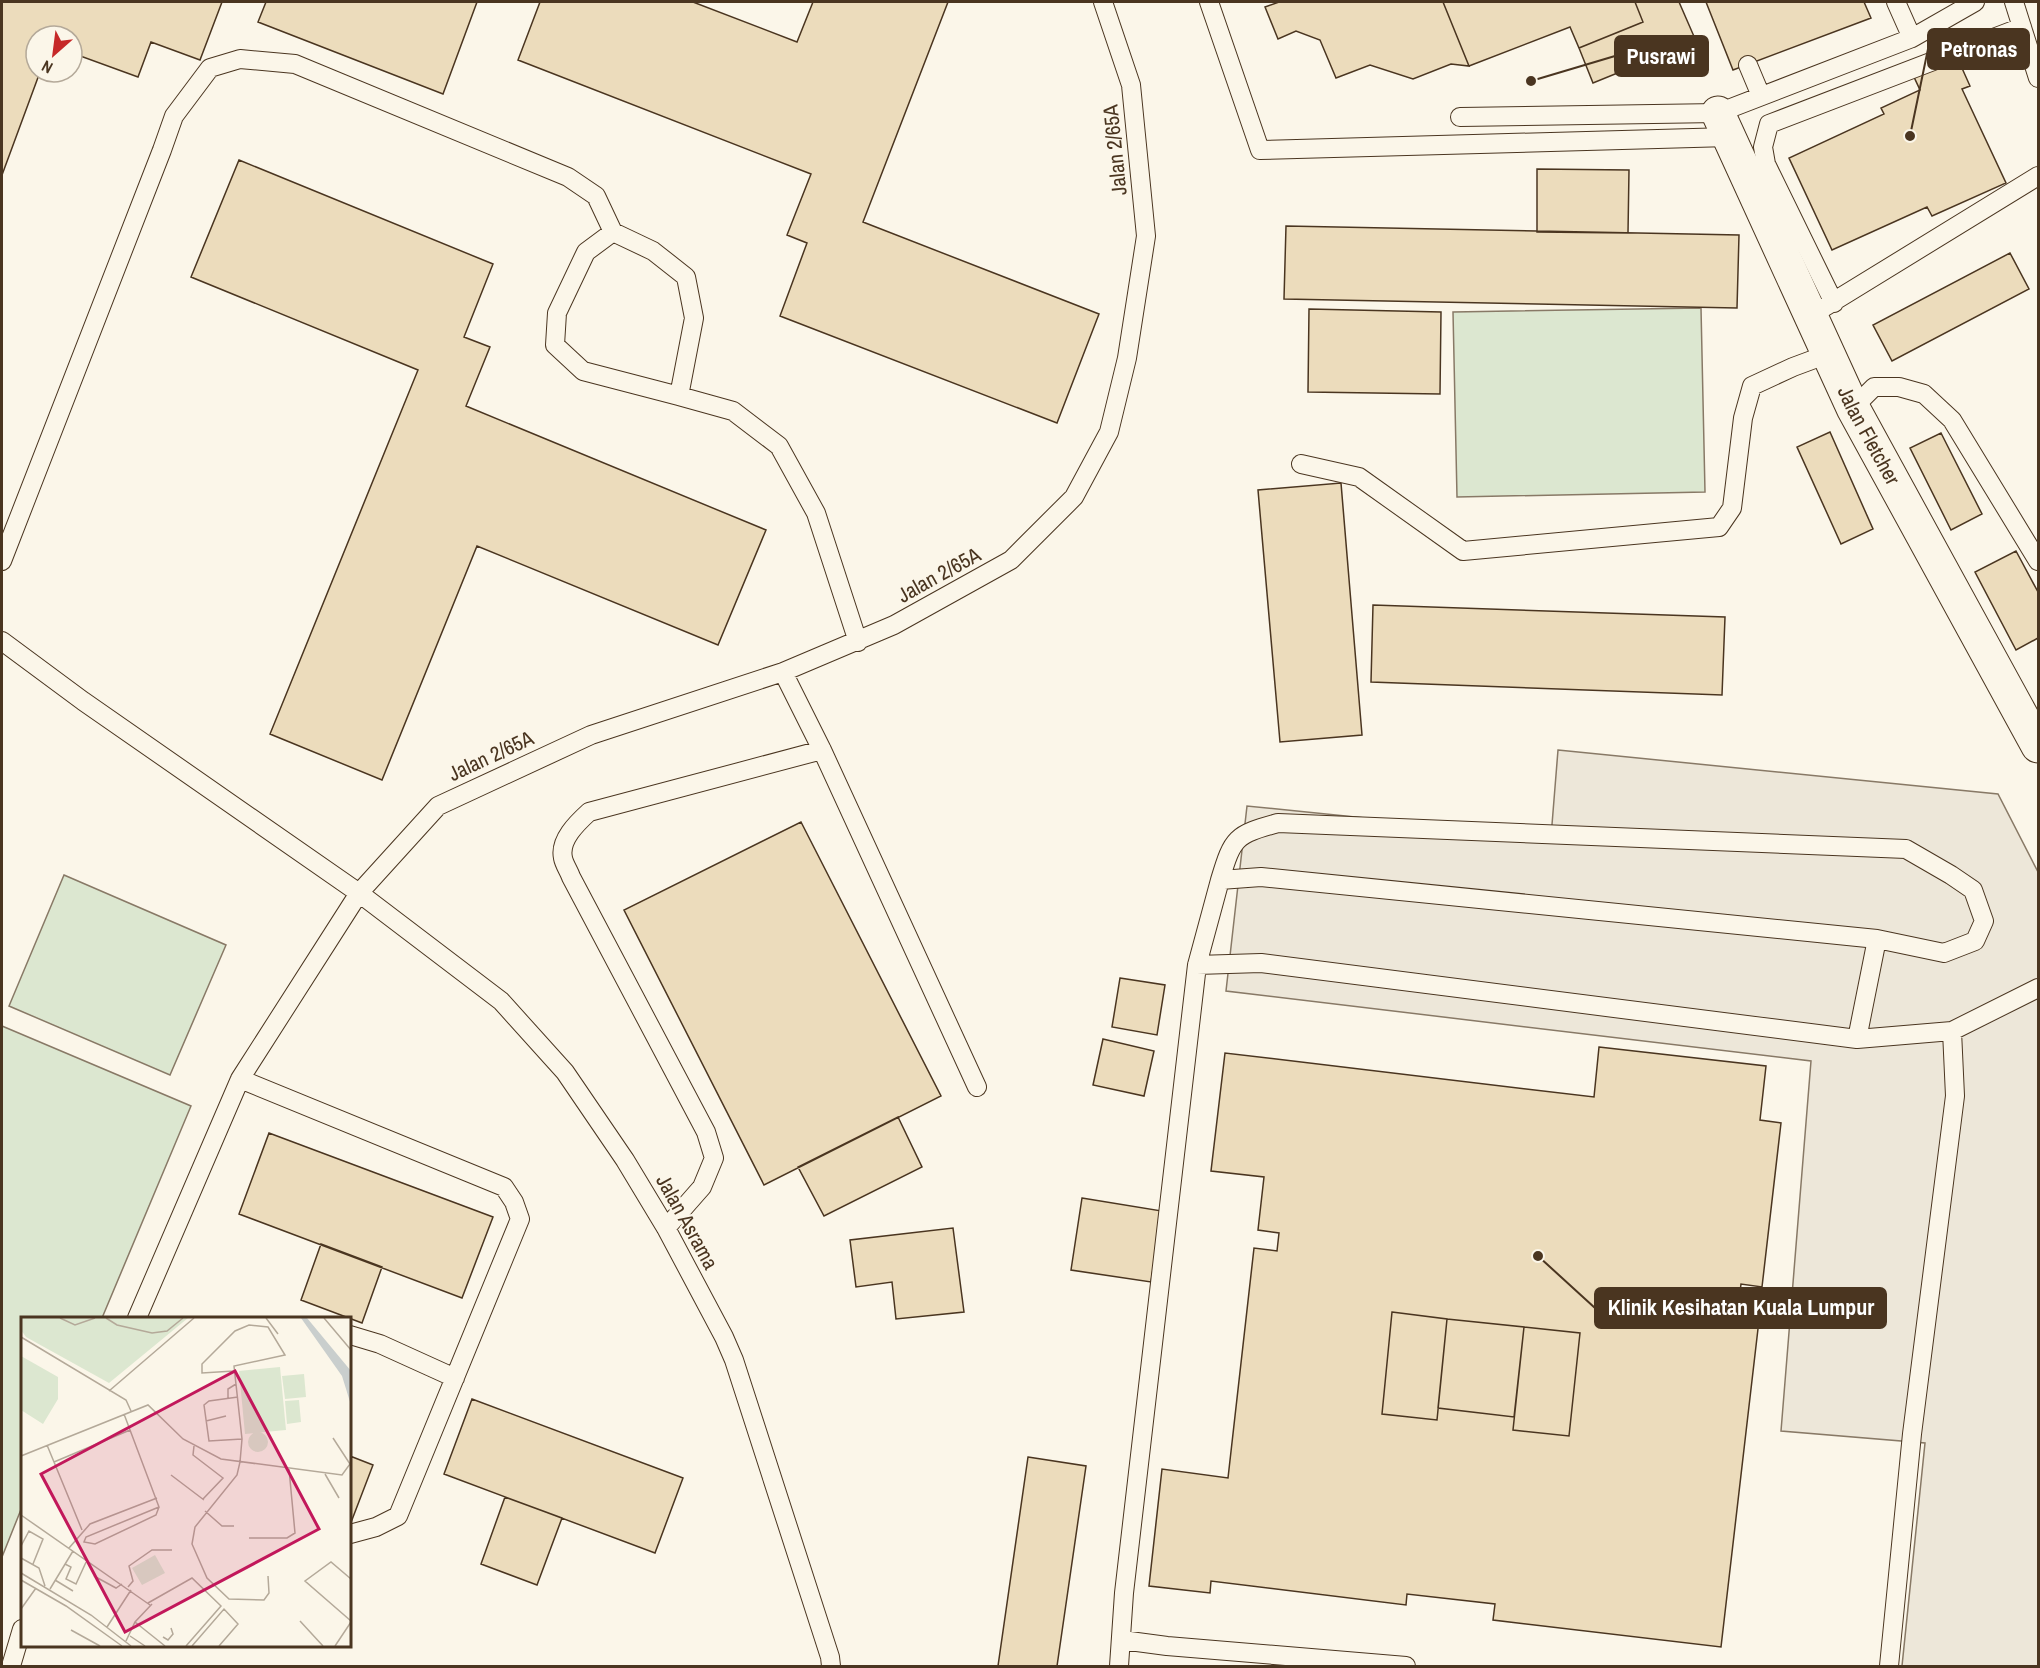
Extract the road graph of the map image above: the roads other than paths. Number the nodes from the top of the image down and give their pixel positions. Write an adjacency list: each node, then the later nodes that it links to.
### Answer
1 (1103, 2): 23 (lane, Jalan 2/65A)
2 (1209, 2): 12 (lane)
3 (1896, 2): 7 (lane)
4 (1975, 2): 7 (lane)
5 (2014, 2): 6 (lane)
6 (2022, 27): 9 (lane); 15 (lane)
7 (1912, 38): 10 (lane)
8 (1748, 65): 10 (lane)
9 (2038, 78)
10 (1761, 96): 12 (lane)
11 (1460, 117): 12 (lane)
12 (1724, 125): 15 (street, Jalan Fletcher)
13 (2038, 176): 15 (lane)
14 (613, 232): 17 (lane); 17 (lane); 20 (lane)
15 (1822, 308): 16 (street, Jalan Fletcher)
16 (1828, 354): 18 (street, Jalan Fletcher); 19 (lane)
17 (679, 396): 23 (lane)
18 (1853, 408): 21 (lane); 25 (street, Jalan Fletcher)
19 (1301, 464)
20 (2, 561)
21 (2038, 561)
22 (2, 641): 28 (lane, Jalan Asrama)
23 (858, 642): 24 (lane, Jalan 2/65A)
24 (783, 672): 26 (lane); 28 (lane, Jalan 2/65A)
25 (2038, 746)
26 (822, 750): 35 (lane); 36 (lane)
27 (1220, 880): 29 (lane); 29 (lane); 30 (lane)
28 (359, 893): 34 (lane, Jalan 2/65A); 36 (lane, Jalan Asrama)
29 (1877, 939): 33 (lane)
30 (1197, 965): 33 (lane); 42 (lane)
31 (2037, 992): 32 (lane)
32 (1952, 1031): 33 (lane); 47 (lane)
33 (1857, 1039)
34 (240, 1079): 37 (lane, Jalan 2/65A); 39 (lane)
35 (977, 1087)
36 (666, 1228): 44 (lane, Jalan Asrama)
37 (137, 1317)
38 (351, 1335): 39 (lane)
39 (454, 1378): 40 (lane)
40 (351, 1534)
41 (21, 1632): 43 (lane)
42 (1122, 1640): 45 (lane); 46 (lane)
43 (11, 1666)
44 (831, 1666)
45 (1119, 1666)
46 (1406, 1666)
47 (1889, 1666)

